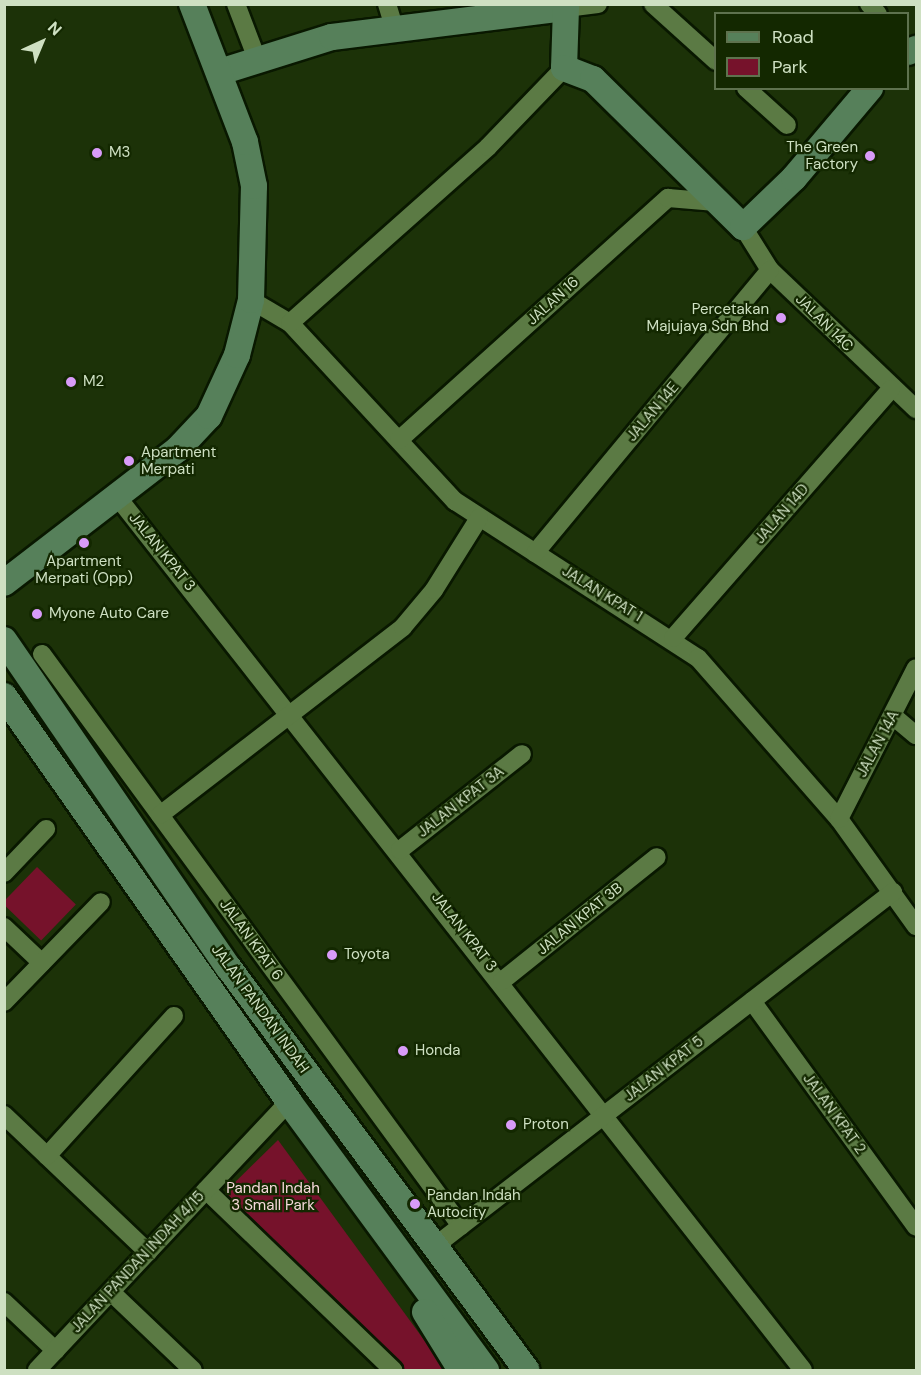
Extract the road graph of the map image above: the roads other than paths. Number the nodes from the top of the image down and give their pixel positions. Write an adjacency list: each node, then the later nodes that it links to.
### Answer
1 (192, 4): 11 (main road)
2 (236, 4): 8 (street)
3 (598, 4): 6 (street)
4 (653, 4): 9 (street)
5 (535, 8): 6 (main road); 7 (main road)
6 (566, 8): 10 (main road)
7 (390, 16): 8 (main road)
8 (257, 59): 11 (main road)
9 (714, 59)
10 (564, 68): 15 (main road); 19 (street)
11 (220, 72): 18 (main road)
12 (748, 90): 14 (street)
13 (868, 90): 16 (main road)
14 (787, 125)
15 (721, 204): 16 (main road); 22 (street, JALAN 16)
16 (743, 227): 17 (street, JALAN 14C)
17 (770, 270): 20 (street, JALAN 14C); 25 (street, JALAN 14E)
18 (251, 300): 19 (street, JALAN KPAT 1); 23 (main road)
19 (290, 323): 22 (street, JALAN KPAT 1)
20 (891, 389): 21 (street, JALAN 14C); 27 (street, JALAN 14D)
21 (916, 409)
22 (399, 440): 24 (street, JALAN KPAT 1)
23 (119, 499): 26 (main road); 32 (street, JALAN KPAT 3)
24 (479, 518): 25 (street, JALAN KPAT 1); 32 (street)
25 (535, 553): 27 (street, JALAN KPAT 1)
26 (5, 582)
27 (674, 638): 37 (street, JALAN KPAT 1)
28 (4, 640): 58 (main road, JALAN PANDAN INDAH)
29 (42, 654): 36 (street, JALAN KPAT 6)
30 (916, 668): 33 (street, JALAN 14A)
31 (4, 696): 51 (main road, JALAN PANDAN INDAH)
32 (292, 715): 36 (street); 39 (street, JALAN KPAT 3)
33 (893, 716): 34 (street); 37 (street, JALAN 14A)
34 (916, 735)
35 (522, 754): 39 (street, JALAN KPAT 3A)
36 (160, 815): 56 (street, JALAN KPAT 6)
37 (839, 819): 42 (street, JALAN KPAT 1)
38 (46, 829): 41 (street)
39 (400, 850): 47 (street, JALAN KPAT 3)
40 (657, 857): 47 (street, JALAN KPAT 3B)
41 (4, 873)
42 (892, 892): 44 (street, JALAN KPAT 1); 48 (street, JALAN KPAT 5)
43 (101, 902): 46 (street)
44 (916, 926)
45 (4, 927): 46 (street)
46 (42, 963): 49 (street)
47 (502, 981): 53 (street, JALAN KPAT 3)
48 (752, 1001): 53 (street, JALAN KPAT 5); 57 (street, JALAN KPAT 2)
49 (4, 1002)
50 (174, 1016): 54 (street)
51 (289, 1102): 55 (street, JALAN PANDAN INDAH 4/15); 60 (main road, JALAN PANDAN INDAH)
52 (4, 1115): 54 (street)
53 (603, 1116): 56 (street, JALAN KPAT 5); 70 (street, JALAN KPAT 3)
54 (47, 1156): 59 (street)
55 (206, 1190): 59 (street, JALAN PANDAN INDAH 4/15); 66 (street)
56 (461, 1226): 58 (street, JALAN KPAT 5)
57 (916, 1227)
58 (435, 1246): 69 (main road, JALAN PANDAN INDAH)
59 (148, 1252): 61 (street, JALAN PANDAN INDAH 4/15)
60 (407, 1261): 67 (main road, JALAN PANDAN INDAH); 68 (main road)
61 (111, 1292): 63 (street, JALAN PANDAN INDAH 4/15); 65 (street)
62 (4, 1302): 63 (street)
63 (56, 1351): 64 (street, JALAN PANDAN INDAH 4/15)
64 (37, 1371)
65 (193, 1371)
66 (393, 1371)
67 (461, 1371)
68 (486, 1371)
69 (525, 1371)
70 (803, 1371)

